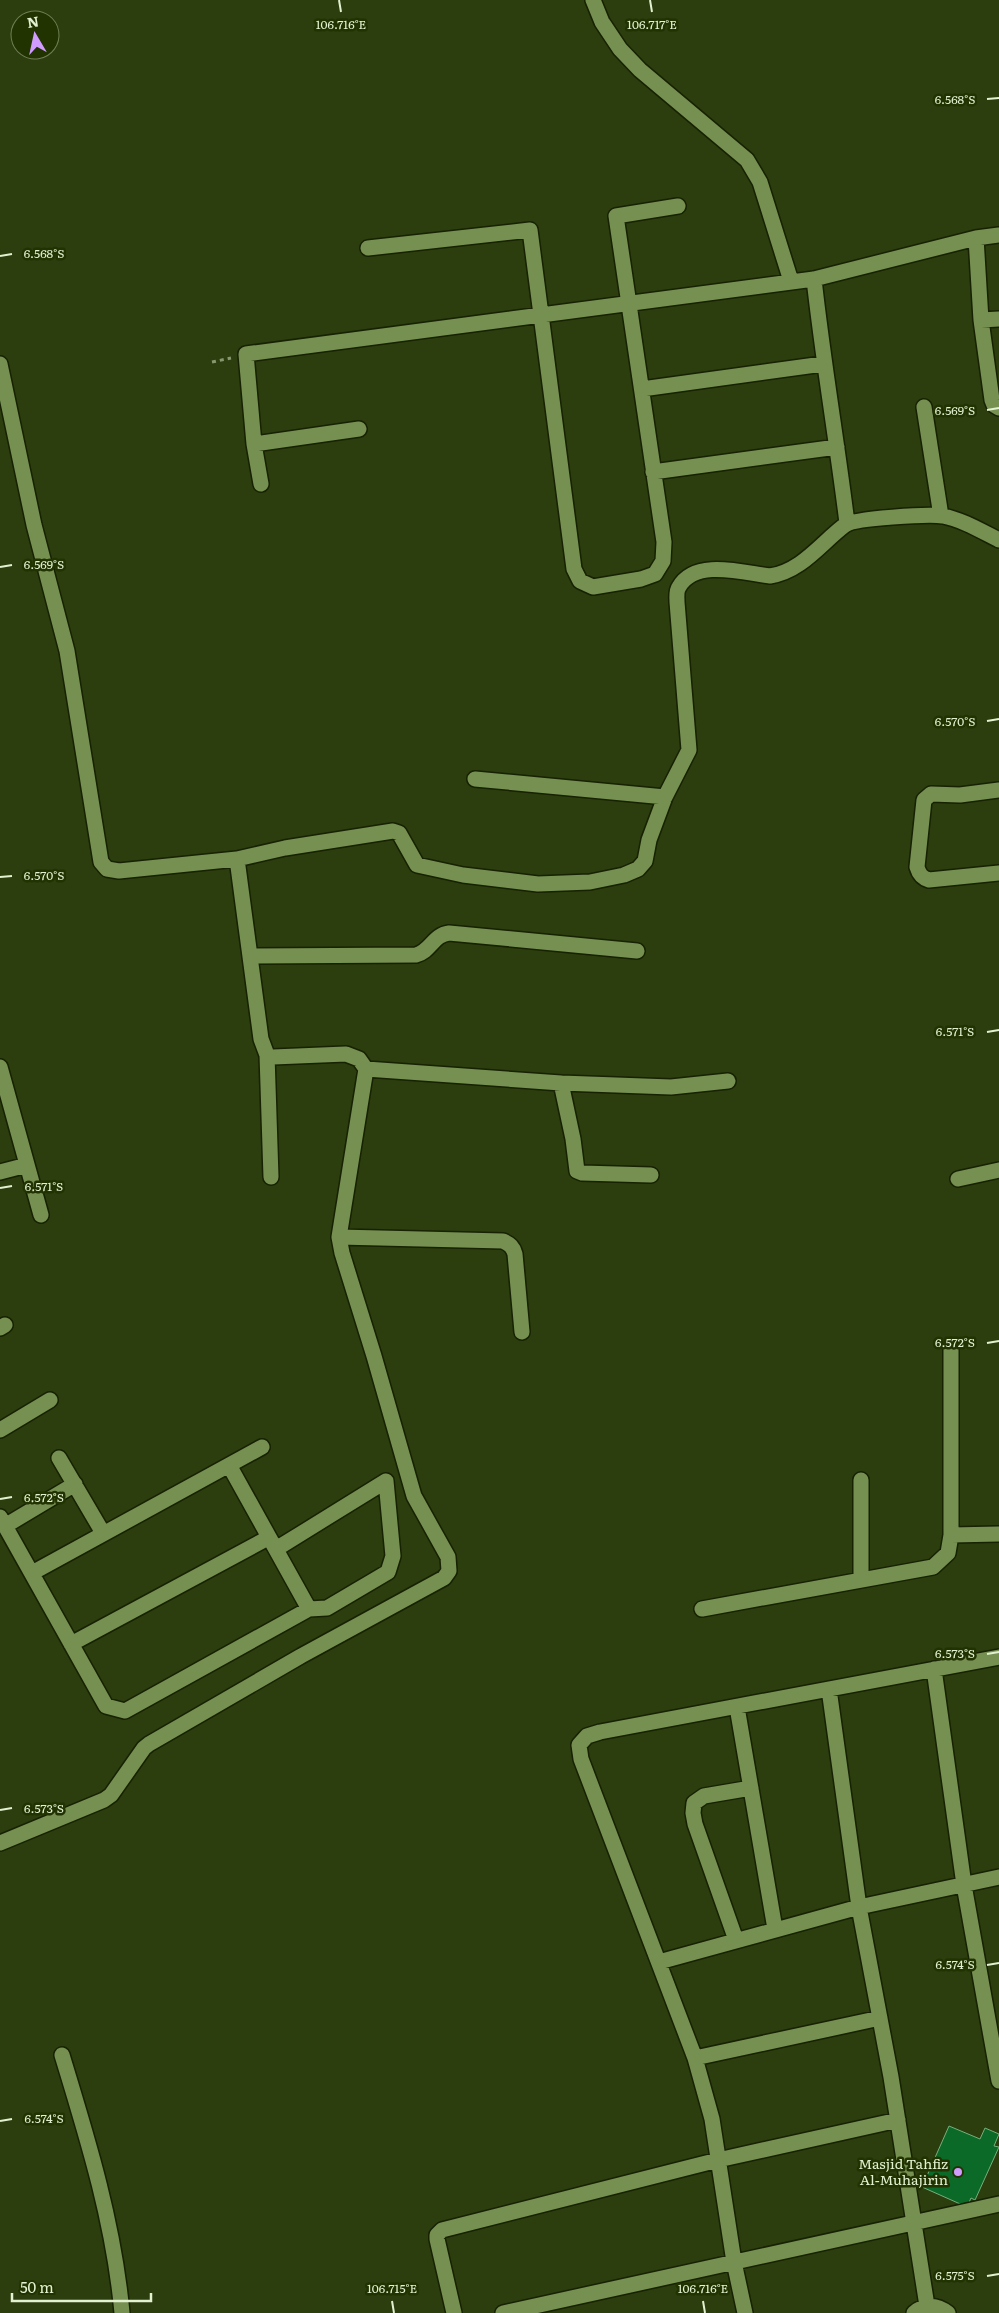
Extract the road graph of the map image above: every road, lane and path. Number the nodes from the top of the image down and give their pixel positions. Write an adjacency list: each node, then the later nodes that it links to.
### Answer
1 (594, 0): 7 (street)
2 (678, 206): 8 (street)
3 (999, 235): 4 (street)
4 (976, 238): 6 (street); 11 (street)
5 (368, 248): 9 (street)
6 (814, 279): 7 (street); 13 (street)
7 (791, 282): 8 (street)
8 (629, 302): 9 (street); 14 (street)
9 (543, 315): 18 (street); 20 (street)
10 (999, 319): 11 (street)
11 (982, 320): 16 (street)
12 (0, 364): 28 (street)
13 (823, 364): 14 (street); 19 (street)
14 (642, 388): 20 (street)
15 (924, 407): 22 (street)
16 (999, 408)
17 (359, 430): 18 (street)
18 (254, 444): 21 (street)
19 (838, 447): 20 (street); 23 (street)
20 (653, 472)
21 (261, 484)
22 (941, 516): 23 (street); 24 (street)
23 (847, 523): 27 (street)
24 (999, 540)
25 (475, 779): 27 (street)
26 (999, 790): 29 (street)
27 (665, 797): 28 (street)
28 (238, 859): 31 (street)
29 (999, 873)
30 (637, 951): 31 (street)
31 (250, 956): 32 (street)
32 (267, 1055): 34 (street); 42 (street)
33 (0, 1066): 37 (street)
34 (366, 1069): 36 (street); 45 (street)
35 (728, 1081): 36 (street)
36 (561, 1083): 40 (street)
37 (2, 1087): 38 (street)
38 (27, 1166): 39 (street); 44 (street)
39 (0, 1172)
40 (651, 1175)
41 (998, 1175): 43 (street)
42 (271, 1178)
43 (958, 1179)
44 (41, 1215)
45 (339, 1237): 46 (street); 70 (street)
46 (522, 1332)
47 (951, 1348): 58 (street)
48 (50, 1400): 49 (street)
49 (0, 1430)
50 (262, 1447): 52 (street)
51 (59, 1458): 54 (street)
52 (229, 1465): 56 (street); 59 (street)
53 (861, 1480): 61 (street)
54 (75, 1484): 55 (street); 56 (street)
55 (2, 1521): 60 (street)
56 (103, 1533): 60 (street)
57 (999, 1534): 58 (street)
58 (951, 1535): 61 (street)
59 (272, 1543): 62 (street); 62 (street); 64 (street)
60 (32, 1573): 64 (street)
61 (862, 1580): 63 (street)
62 (309, 1609): 64 (street)
63 (702, 1609)
64 (71, 1644)
65 (999, 1657): 66 (street)
66 (934, 1669): 67 (street); 72 (street)
67 (829, 1689): 68 (street); 73 (street)
68 (737, 1707): 69 (street); 76 (street)
69 (752, 1788): 74 (street); 75 (street)
70 (0, 1843)
71 (999, 1877): 72 (street)
72 (964, 1885): 73 (street); 80 (street)
73 (859, 1908): 74 (street); 77 (street)
74 (775, 1930): 75 (street)
75 (736, 1940): 76 (street)
76 (659, 1962): 79 (street)
77 (880, 2018): 79 (street); 81 (street)
78 (62, 2055): 87 (street)
79 (695, 2058): 82 (street)
80 (999, 2082)
81 (898, 2120): 82 (street); 84 (street)
82 (718, 2160): 85 (street); 88 (street)
83 (999, 2204): 84 (street)
84 (914, 2221): 85 (street); 86 (street)
85 (734, 2262): 89 (street); 90 (street)
86 (921, 2309): 91 (street)
87 (122, 2313)
88 (454, 2313)
89 (504, 2313)
90 (745, 2313)
91 (948, 2313)

